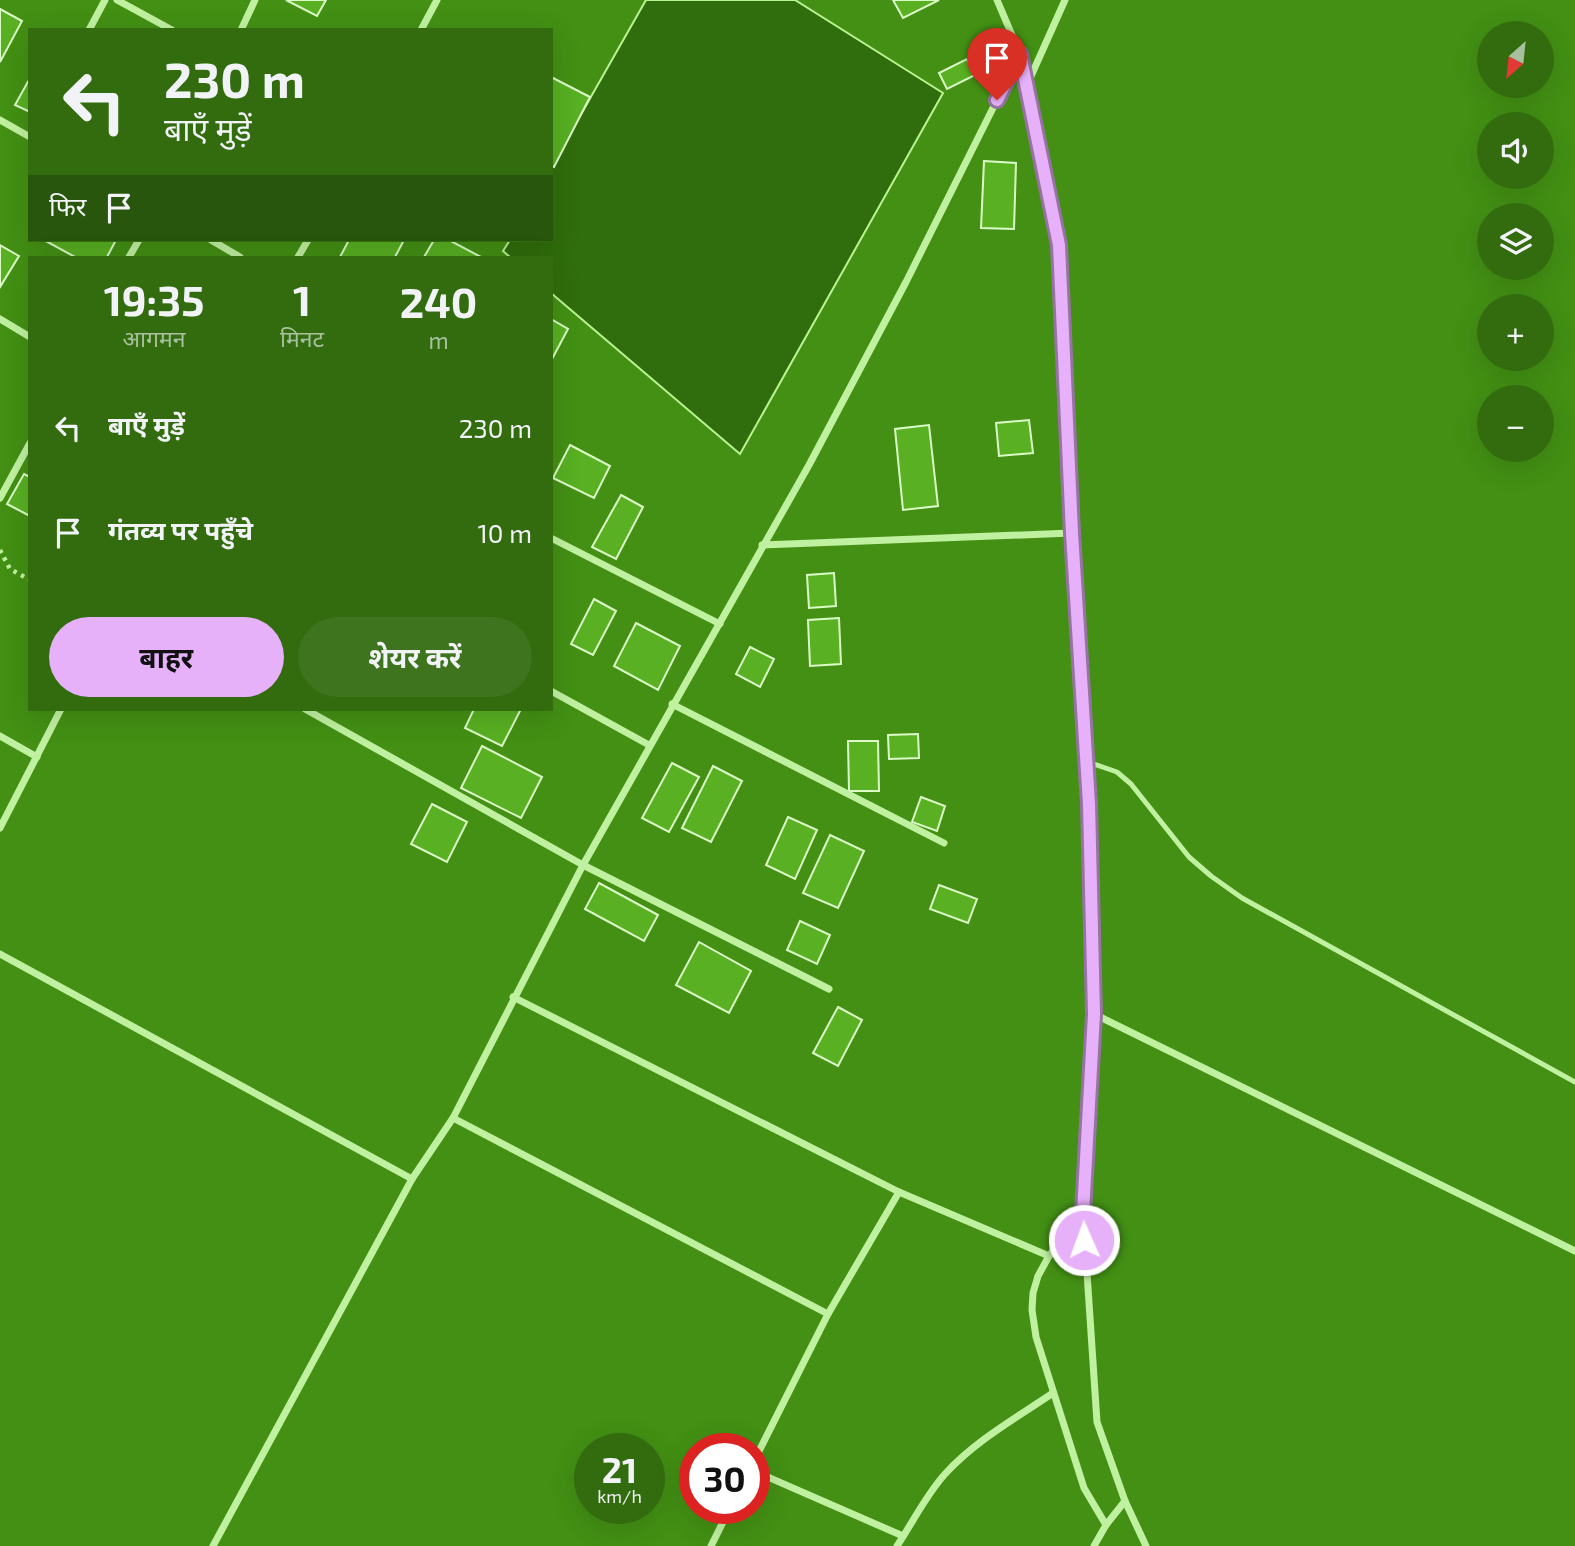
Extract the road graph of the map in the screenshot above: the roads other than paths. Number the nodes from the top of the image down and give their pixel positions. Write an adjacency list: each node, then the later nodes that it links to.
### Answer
1 (105, 0): 7 (street)
2 (117, 0): 8 (street)
3 (255, 0): 9 (street)
4 (437, 0): 10 (street)
5 (997, 0): 11 (street)
6 (1065, 0): 12 (street)
7 (90, 28)
8 (168, 28)
9 (242, 28)
10 (422, 28)
11 (1020, 54): 12 (street); 23 (street)
12 (1027, 85): 21 (street)
13 (0, 120): 14 (street)
14 (28, 136)
15 (214, 242): 16 (street)
16 (238, 256)
17 (0, 319): 18 (street)
18 (28, 336)
19 (28, 447): 20 (street)
20 (0, 498)
21 (1072, 533): 23 (street); 32 (street)
22 (553, 538): 24 (street)
23 (762, 545): 24 (street)
24 (720, 624): 26 (street)
25 (553, 692): 30 (street)
26 (672, 704): 30 (street); 34 (street)
27 (60, 711): 31 (street)
28 (309, 711): 35 (street)
29 (0, 736): 31 (street)
30 (649, 746): 35 (street)
31 (37, 757): 33 (street)
32 (1086, 761): 39 (street); 40 (lane)
33 (0, 828)
34 (944, 842)
35 (583, 865): 37 (street); 38 (street)
36 (0, 954): 42 (street)
37 (829, 989)
38 (513, 998): 41 (street); 43 (street)
39 (1094, 1014): 44 (street); 45 (street)
40 (1575, 1082)
41 (453, 1118): 42 (street); 47 (street)
42 (412, 1179): 55 (street)
43 (899, 1192): 46 (street); 47 (street)
44 (1083, 1213): 46 (street); 51 (street)
45 (1575, 1251)
46 (1049, 1255): 48 (street)
47 (828, 1314): 49 (street)
48 (1052, 1393): 53 (street); 54 (street)
49 (768, 1433)
50 (770, 1478): 54 (street)
51 (1125, 1501): 53 (street); 59 (street)
52 (722, 1524): 56 (street)
53 (1107, 1525): 58 (street)
54 (903, 1536): 57 (street)
55 (213, 1546)
56 (711, 1546)
57 (897, 1546)
58 (1094, 1546)
59 (1146, 1546)

